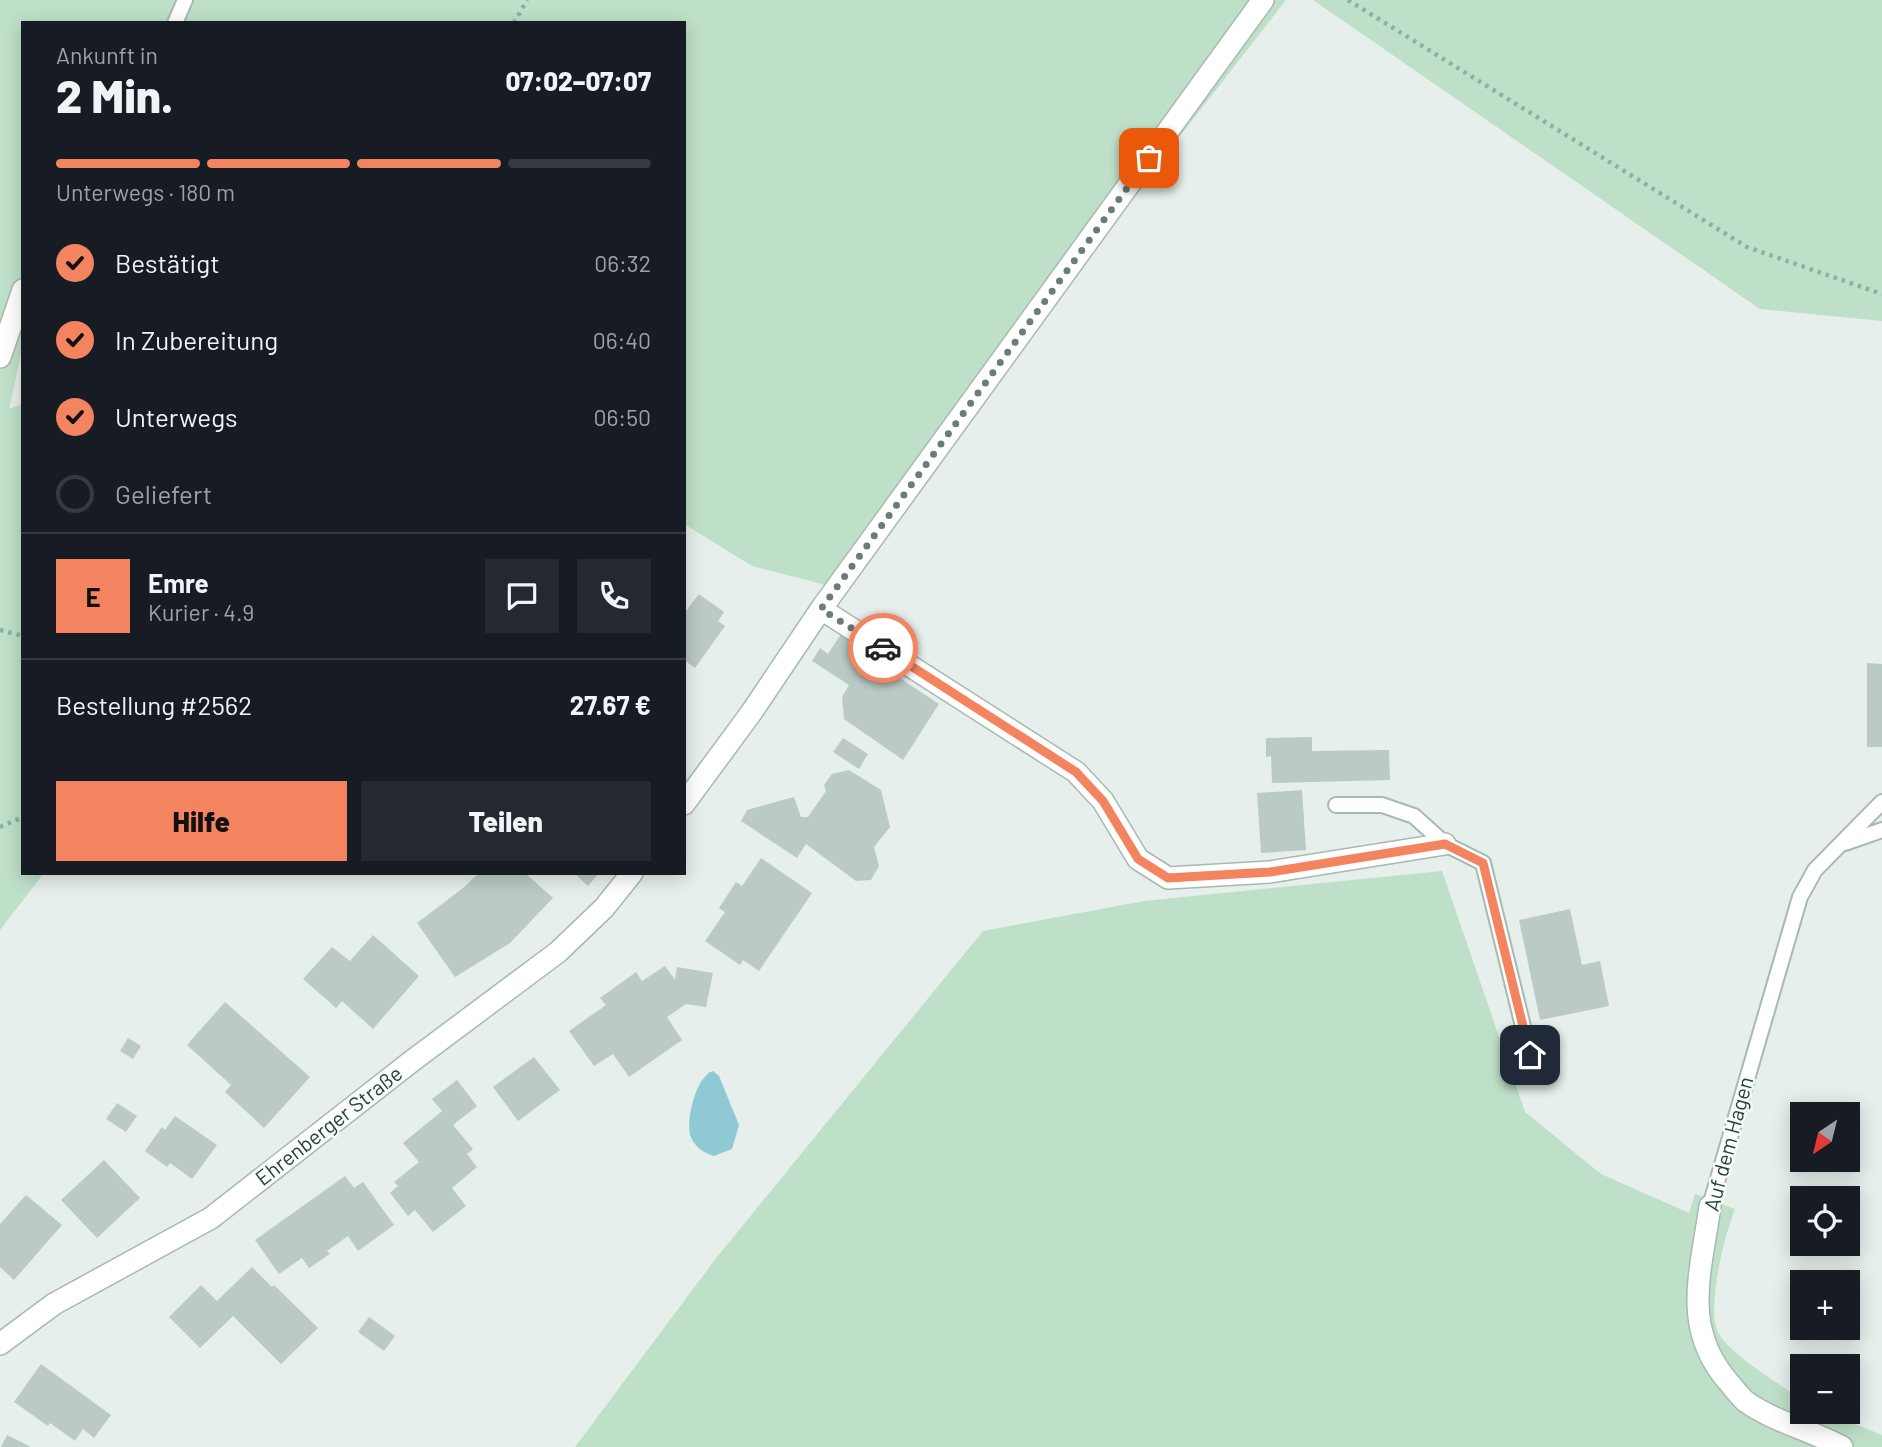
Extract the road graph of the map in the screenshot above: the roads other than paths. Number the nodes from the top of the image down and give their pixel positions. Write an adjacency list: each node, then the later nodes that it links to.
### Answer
1 (185, 0): 3 (lane)
2 (1264, 0): 6 (street)
3 (176, 21)
4 (21, 296): 5 (street)
5 (0, 357)
6 (821, 609): 7 (street); 11 (street)
7 (686, 801)
8 (1882, 802): 12 (lane, Auf dem Hagen)
9 (1336, 805): 11 (lane)
10 (1882, 830): 12 (lane)
11 (1445, 844): 14 (lane)
12 (1837, 846): 15 (lane, Auf dem Hagen)
13 (630, 875): 16 (street, Ehrenberger Straße)
14 (1530, 1055)
15 (1710, 1206): 17 (street, Auf dem Hagen)
16 (0, 1344)
17 (1842, 1447)

